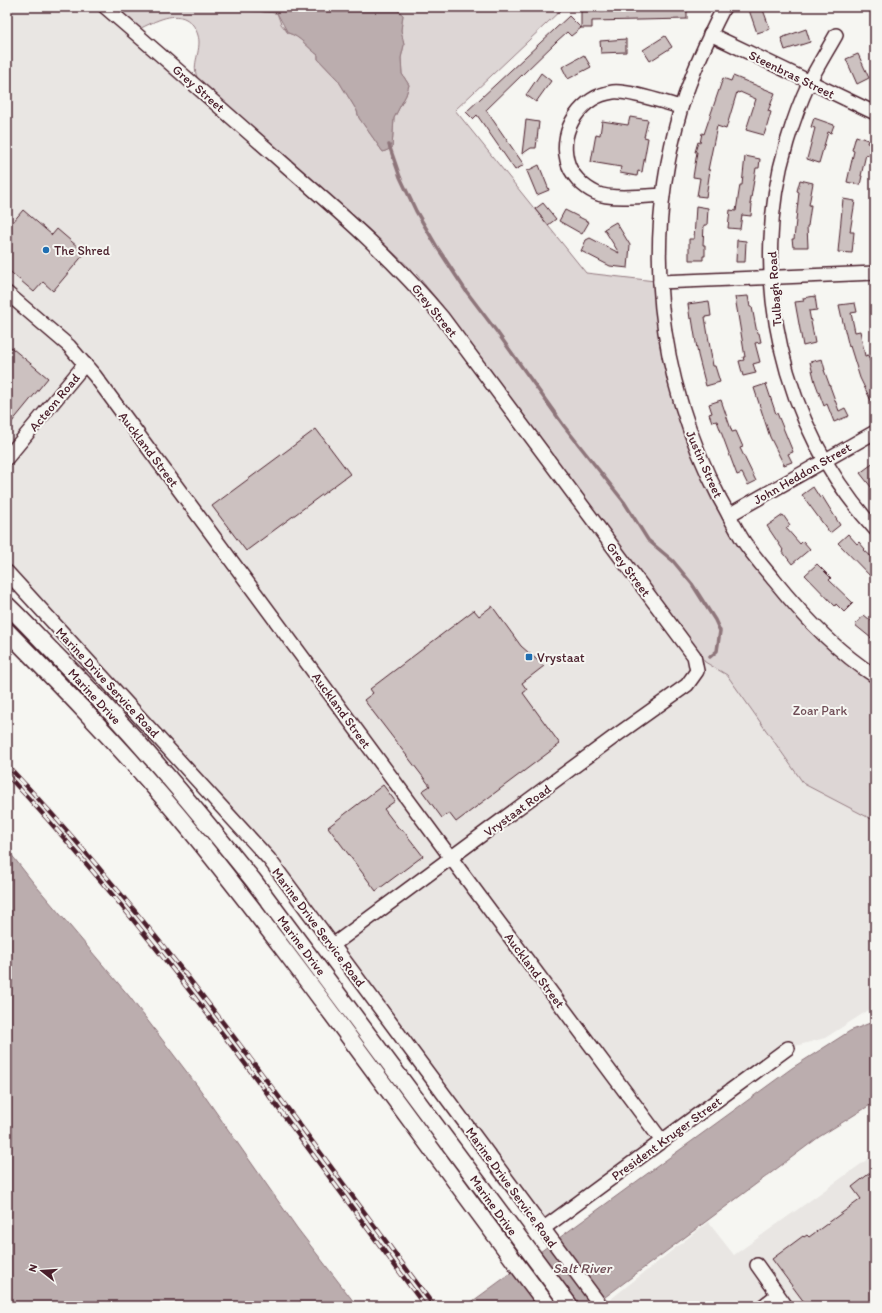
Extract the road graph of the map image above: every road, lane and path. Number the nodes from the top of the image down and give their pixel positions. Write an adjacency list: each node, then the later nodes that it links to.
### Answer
1 (105, 7): 22 (street, Grey Street)
2 (724, 7): 3 (street, Justin Street)
3 (710, 34): 5 (street, Steenbras Street); 6 (street, Justin Street)
4 (836, 35): 5 (street, Tulbagh Road)
5 (810, 82): 7 (street, Steenbras Street); 10 (street, Tulbagh Road)
6 (681, 107): 8 (street, Justin Street); 8 (street)
7 (875, 113)
8 (663, 195): 11 (street, Justin Street)
9 (875, 273): 10 (street)
10 (771, 276): 11 (street); 16 (street, Tulbagh Road)
11 (660, 282): 17 (street, Justin Street)
12 (7, 293): 13 (street, Auckland Street)
13 (85, 364): 15 (street, Acteon Road); 24 (street, Auckland Street)
14 (875, 432): 16 (street, John Heddon Street)
15 (7, 458)
16 (825, 461): 17 (street, John Heddon Street); 18 (street, Tulbagh Road)
17 (729, 515): 23 (street, Justin Street)
18 (875, 529)
19 (7, 572): 25 (street, Marine Drive Service Road)
20 (7, 605): 32 (main road, Marine Drive)
21 (7, 631): 31 (main road, Marine Drive)
22 (697, 671): 24 (street, Vrystaat Road)
23 (875, 676)
24 (451, 858): 25 (street, Vrystaat Road); 27 (street, Auckland Street)
25 (333, 945): 28 (street, Marine Drive Service Road)
26 (788, 1048): 27 (street, President Kruger Street)
27 (662, 1141): 28 (street, President Kruger Street)
28 (547, 1233): 33 (street, Marine Drive Service Road)
29 (757, 1265): 30 (street)
30 (777, 1295): 34 (street); 35 (street)
31 (548, 1306)
32 (570, 1306)
33 (601, 1306)
34 (763, 1306)
35 (786, 1306)

